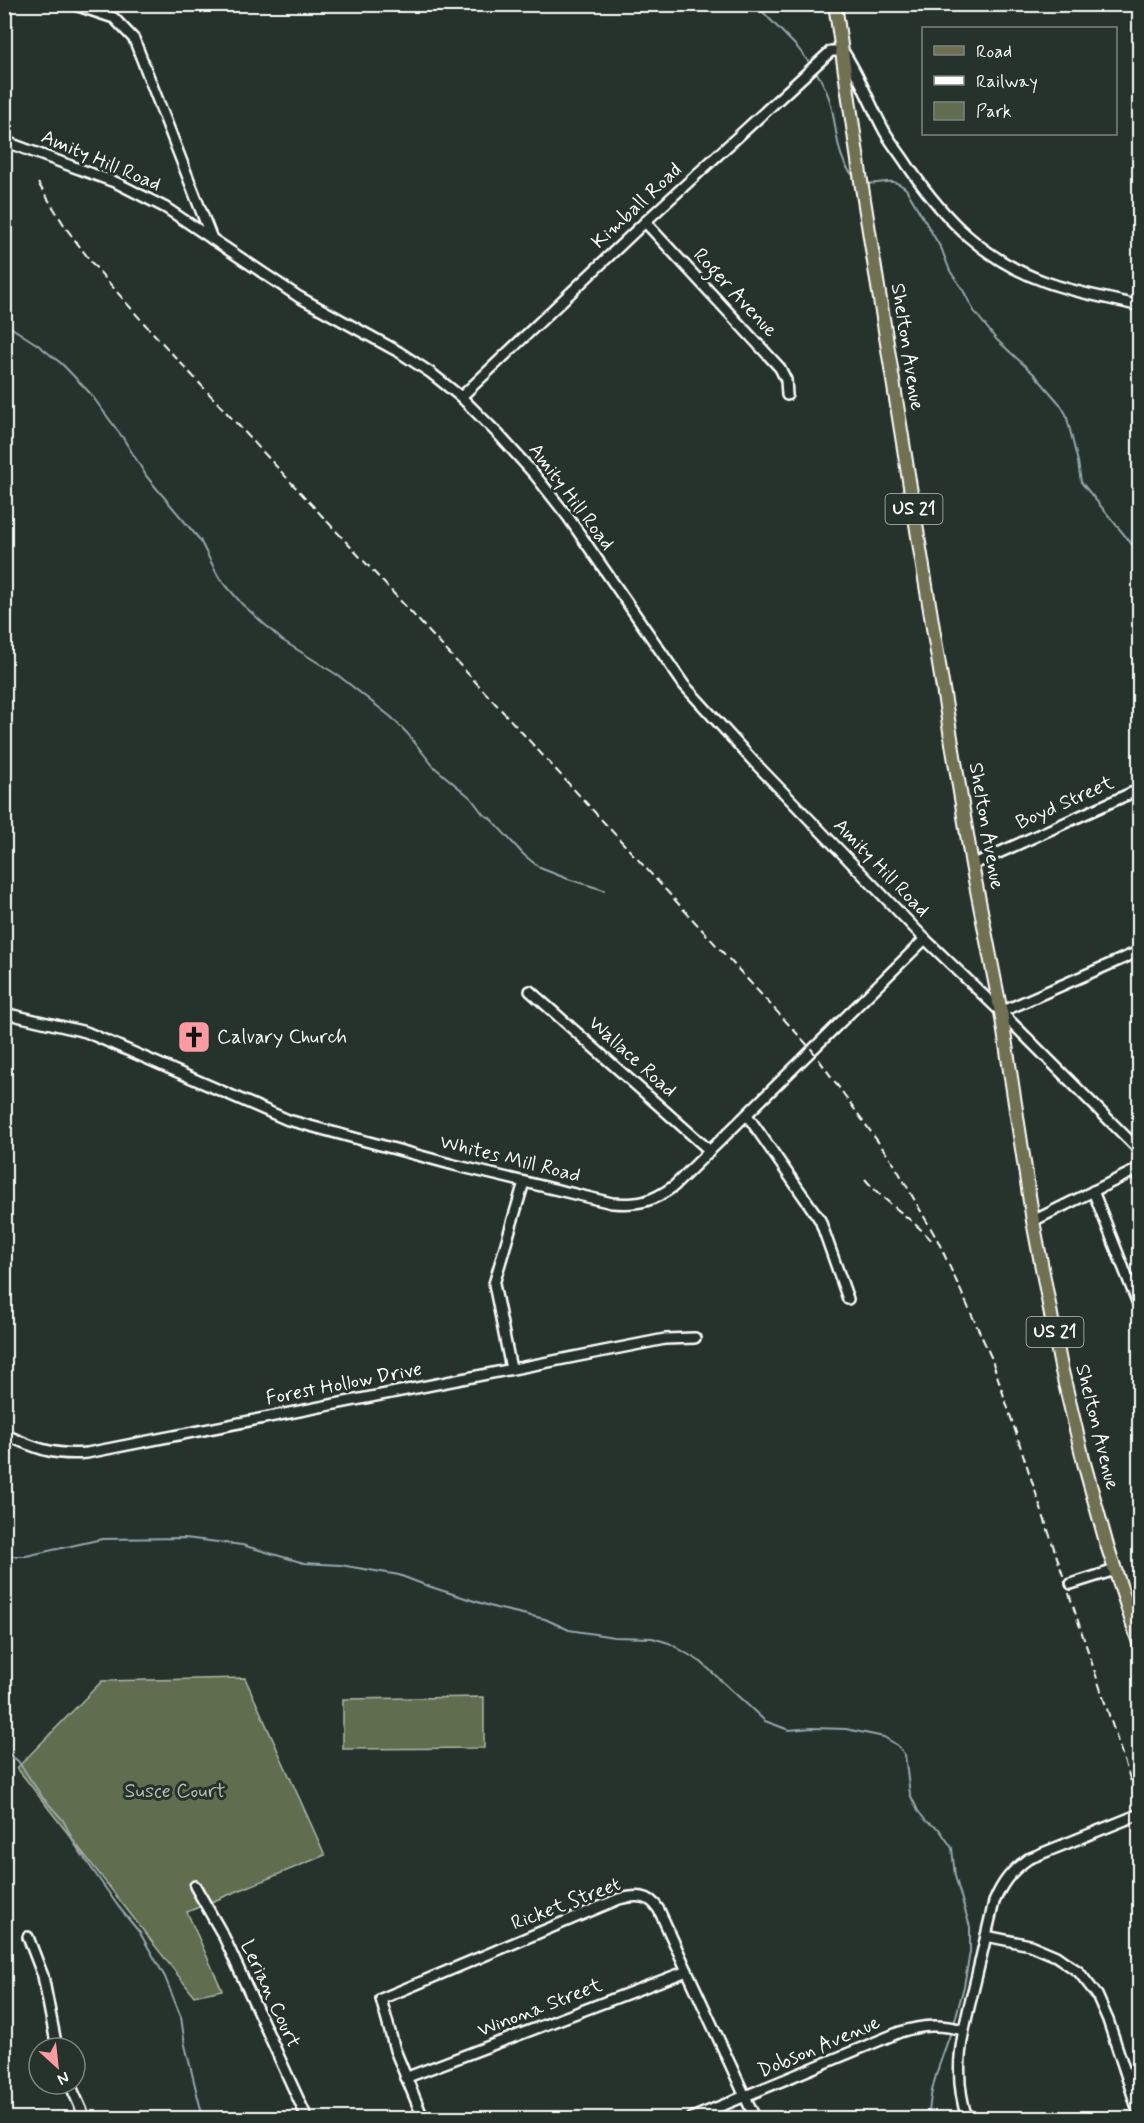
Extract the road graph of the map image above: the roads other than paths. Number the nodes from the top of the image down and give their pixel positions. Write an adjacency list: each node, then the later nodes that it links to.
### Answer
1 (835, 4): 3 (main road, Shelton Avenue / US 21)
2 (78, 6): 6 (street)
3 (843, 51): 5 (street, Kimball Road); 7 (street); 11 (main road, Shelton Avenue / US 21)
4 (4, 141): 6 (street, Amity Hill Road)
5 (645, 222): 8 (street, Roger Avenue); 9 (street, Kimball Road)
6 (212, 239): 9 (street, Amity Hill Road)
7 (1140, 306)
8 (787, 394)
9 (461, 397): 12 (street, Amity Hill Road)
10 (1140, 789): 11 (street, Boyd Street)
11 (972, 865): 15 (main road, Shelton Avenue / US 21)
12 (925, 939): 15 (street, Amity Hill Road); 17 (street, Whites Mill Road)
13 (1140, 951): 15 (street)
14 (530, 991): 18 (street, Wallace Road)
15 (1001, 1012): 19 (street, Amity Hill Road); 23 (main road, Shelton Avenue / US 21)
16 (4, 1013): 21 (street, Whites Mill Road)
17 (747, 1115): 18 (street, Whites Mill Road); 24 (street)
18 (710, 1151): 21 (street, Whites Mill Road)
19 (1140, 1151)
20 (1140, 1168): 22 (street)
21 (524, 1182): 27 (street)
22 (1093, 1191): 23 (street); 25 (street)
23 (1033, 1221): 29 (main road, Shelton Avenue / US 21)
24 (848, 1299)
25 (1140, 1309)
26 (694, 1338): 27 (street, Forest Hollow Drive)
27 (511, 1369): 28 (street, Forest Hollow Drive)
28 (4, 1434)
29 (1115, 1570): 30 (street); 31 (main road, Shelton Avenue / US 21)
30 (1071, 1584)
31 (1140, 1646)
32 (1140, 1814): 34 (street)
33 (195, 1886): 43 (street, Lerian Court)
34 (986, 1936): 37 (street); 48 (street)
35 (28, 1937): 38 (street)
36 (687, 1971): 39 (street, Winona Street); 39 (street, Ricket Street); 41 (street, Ricket Street)
37 (963, 2030): 41 (street, Dobson Avenue); 47 (street)
38 (55, 2036)
39 (405, 2078): 44 (street)
40 (75, 2096): 42 (street)
41 (746, 2097): 45 (street, Dobson Avenue); 46 (street, Ricket Street)
42 (85, 2118)
43 (307, 2118)
44 (423, 2118)
45 (692, 2118)
46 (755, 2118)
47 (967, 2118)
48 (1140, 2118)

